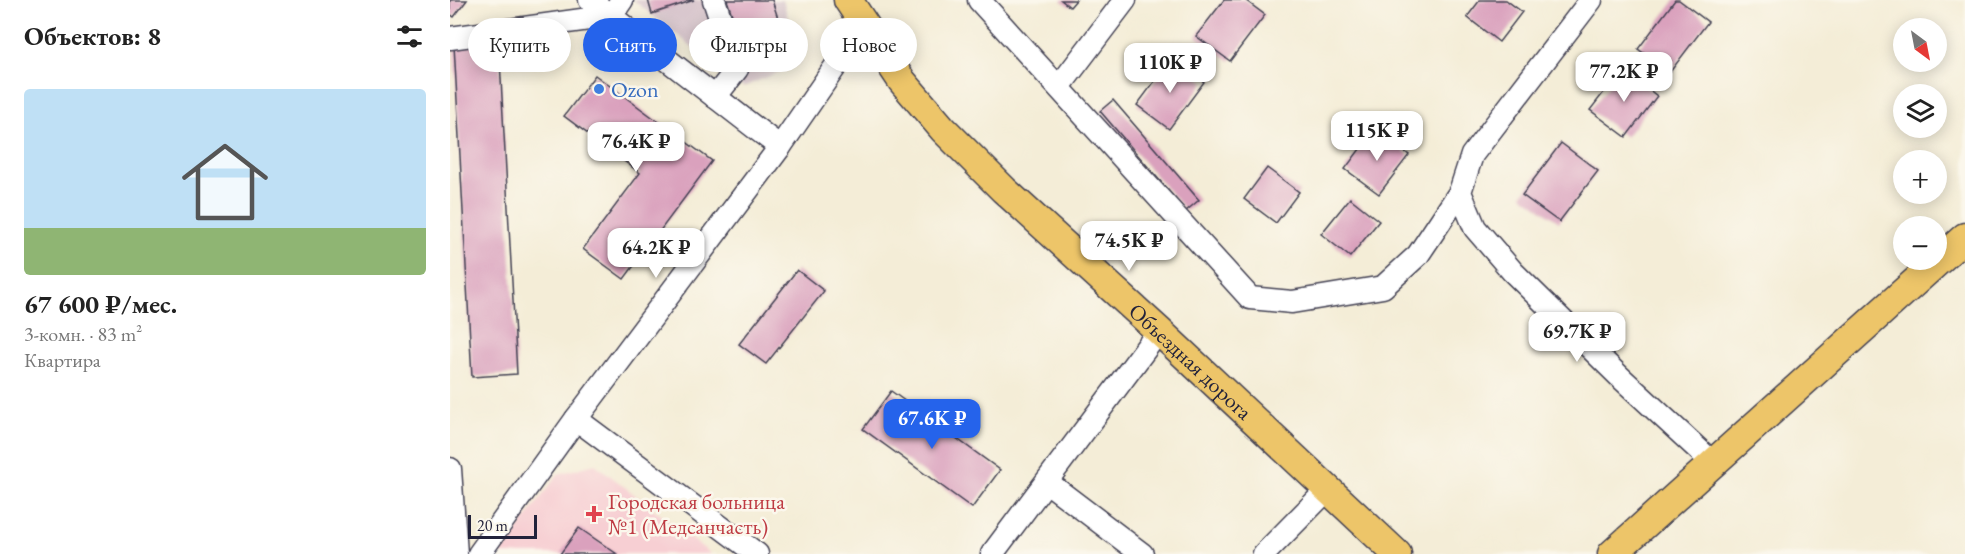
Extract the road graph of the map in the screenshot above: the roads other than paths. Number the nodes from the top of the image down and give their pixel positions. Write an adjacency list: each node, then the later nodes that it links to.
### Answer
1 (590, 0): 7 (street)
2 (714, 0): 13 (street)
3 (848, 0): 8 (main road, Объездная дорога)
4 (979, 0): 12 (street)
5 (1125, 0): 12 (street)
6 (1591, 0): 15 (street)
7 (617, 8): 9 (street); 13 (street)
8 (860, 18)
9 (450, 38)
10 (832, 72): 14 (street)
11 (896, 72): 17 (main road, Объездная дорога)
12 (1059, 87): 15 (street)
13 (715, 97): 14 (street)
14 (780, 147): 18 (street)
15 (1460, 192): 19 (street)
16 (1965, 237): 19 (main road)
17 (1159, 332): 21 (street); 22 (main road, Объездная дорога)
18 (576, 419): 24 (street); 25 (street)
19 (1713, 463): 30 (main road)
20 (450, 469): 23 (street)
21 (1047, 482): 26 (street); 27 (street)
22 (1328, 489): 28 (street); 29 (main road, Объездная дорога)
23 (456, 554)
24 (479, 554)
25 (757, 554)
26 (992, 554)
27 (1142, 554)
28 (1264, 554)
29 (1397, 554)
30 (1612, 554)

